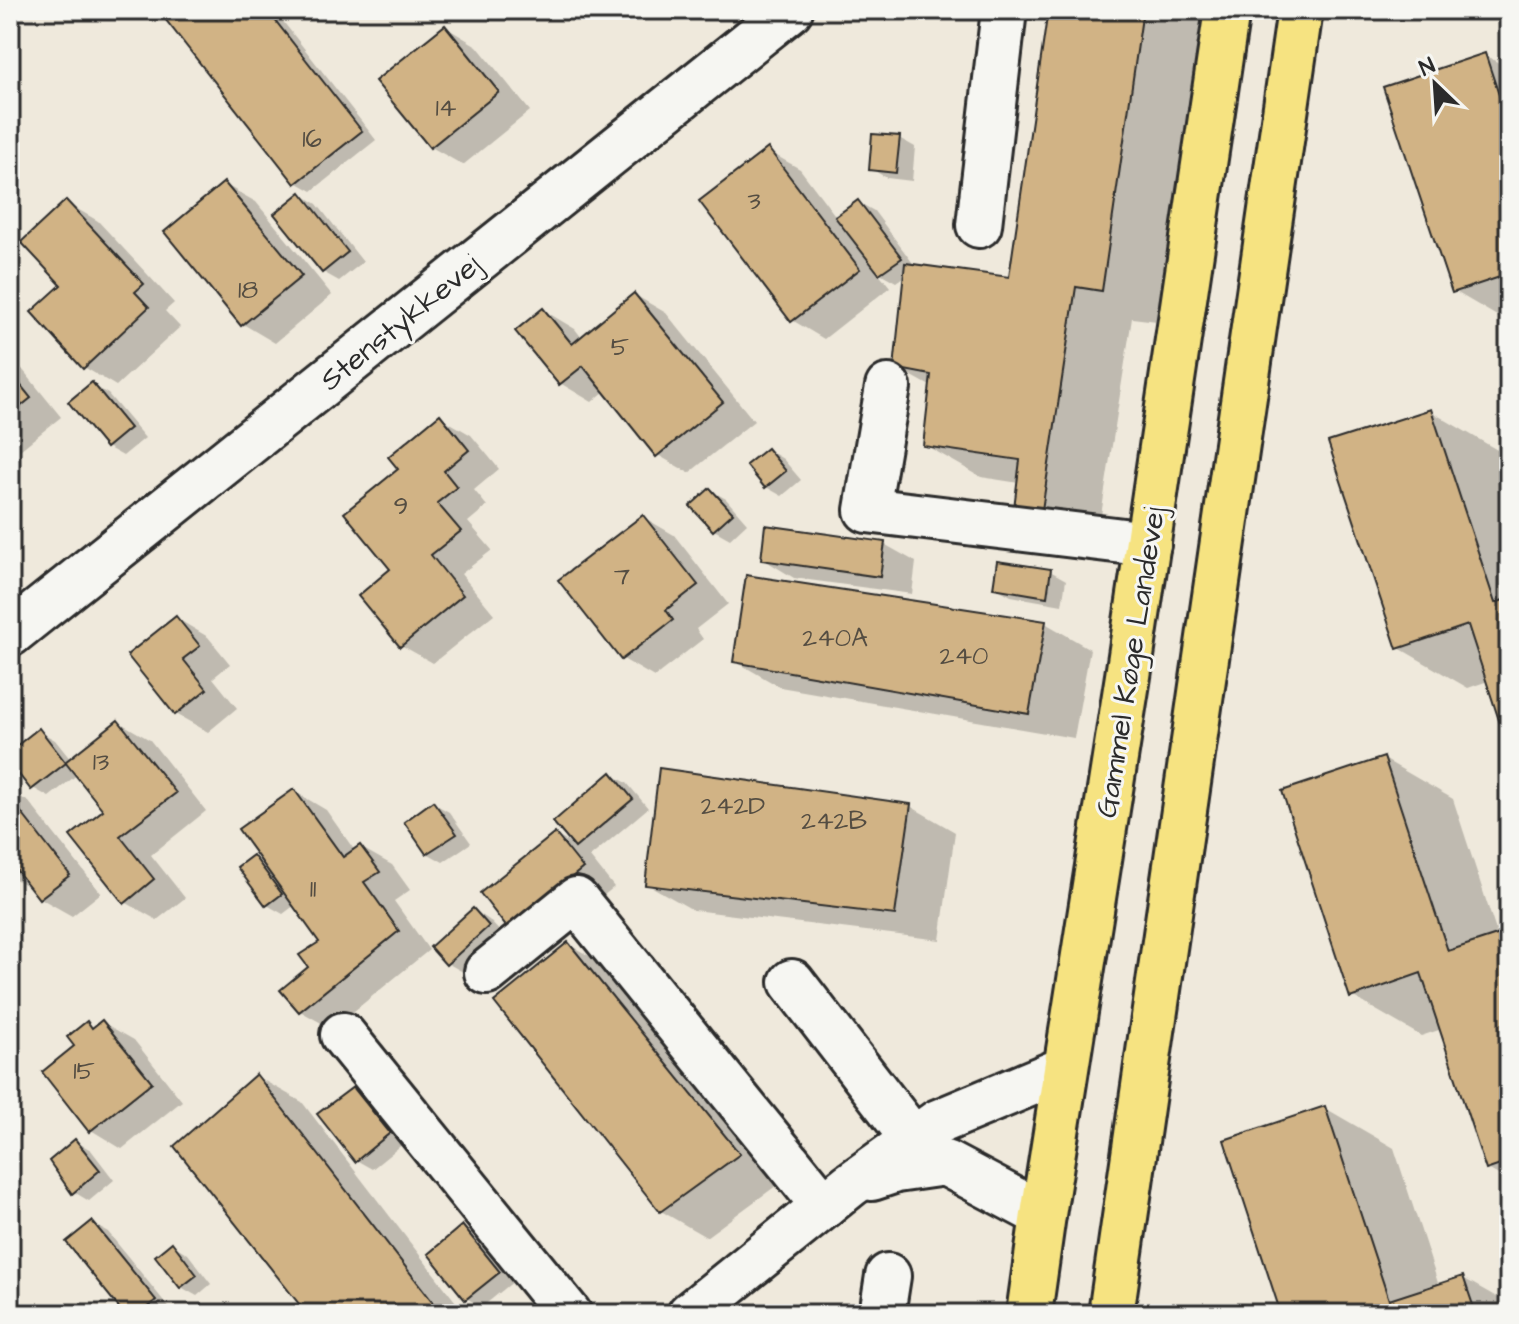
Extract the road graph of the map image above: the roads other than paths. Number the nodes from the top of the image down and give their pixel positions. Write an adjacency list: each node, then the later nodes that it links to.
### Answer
1 (790, 10): 8 (street, Stenstykkevej)
2 (1004, 10): 5 (street)
3 (1227, 10): 7 (main road, Gammel Køge Landevej)
4 (1300, 10): 19 (main road)
5 (979, 225)
6 (888, 387): 7 (street)
7 (1148, 544): 12 (main road, Gammel Køge Landevej)
8 (10, 634)
9 (487, 972): 14 (street)
10 (792, 982): 13 (street)
11 (343, 1035): 16 (street)
12 (1065, 1069): 13 (street); 15 (main road, Gammel Køge Landevej)
13 (913, 1139): 14 (street)
14 (837, 1195): 15 (street); 17 (street)
15 (1043, 1215): 18 (main road, Gammel Køge Landevej)
16 (569, 1314)
17 (690, 1314)
18 (1029, 1314)
19 (1111, 1314)

